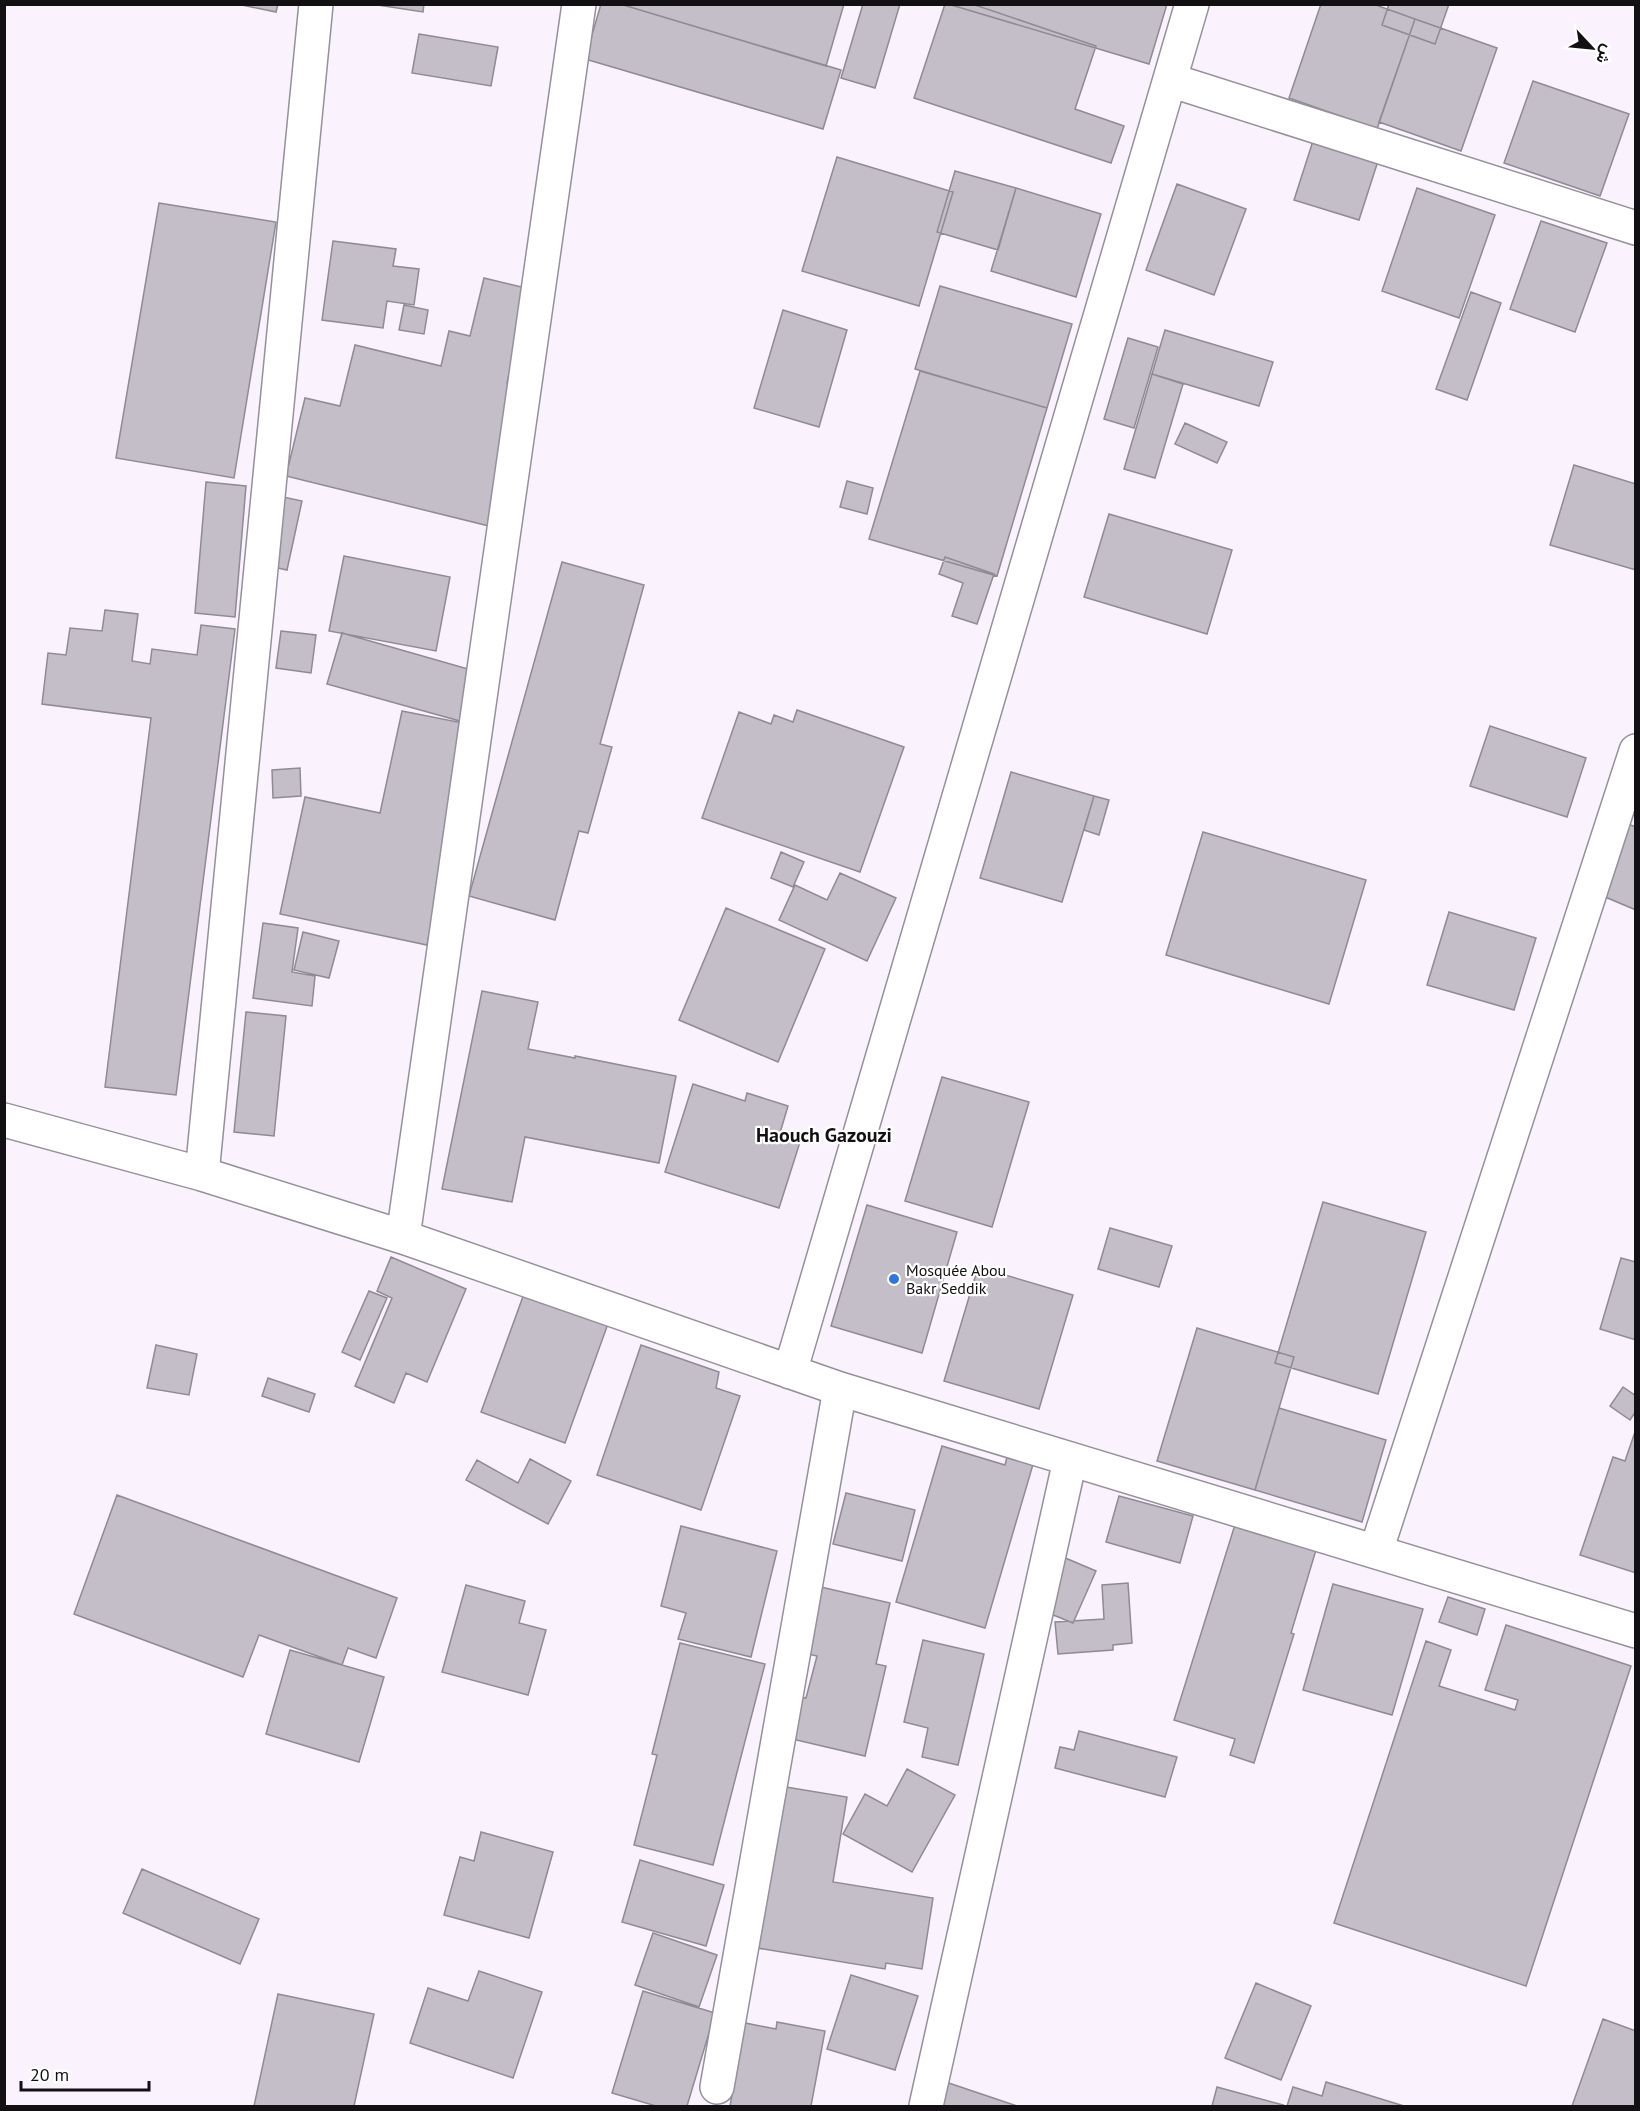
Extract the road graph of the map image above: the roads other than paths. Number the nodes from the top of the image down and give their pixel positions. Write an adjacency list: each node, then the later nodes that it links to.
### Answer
1 (316, 4): 8 (street)
2 (579, 4): 9 (street)
3 (1192, 4): 4 (street)
4 (1170, 80): 5 (street); 10 (street)
5 (1635, 228)
6 (1635, 752): 13 (street)
7 (4, 1120): 8 (street)
8 (202, 1174): 9 (street)
9 (403, 1237): 10 (street)
10 (790, 1372): 11 (street)
11 (840, 1389): 12 (street); 15 (street)
12 (1070, 1460): 13 (street); 16 (street)
13 (1376, 1551): 14 (street)
14 (1635, 1631)
15 (717, 2087)
16 (926, 2106)

